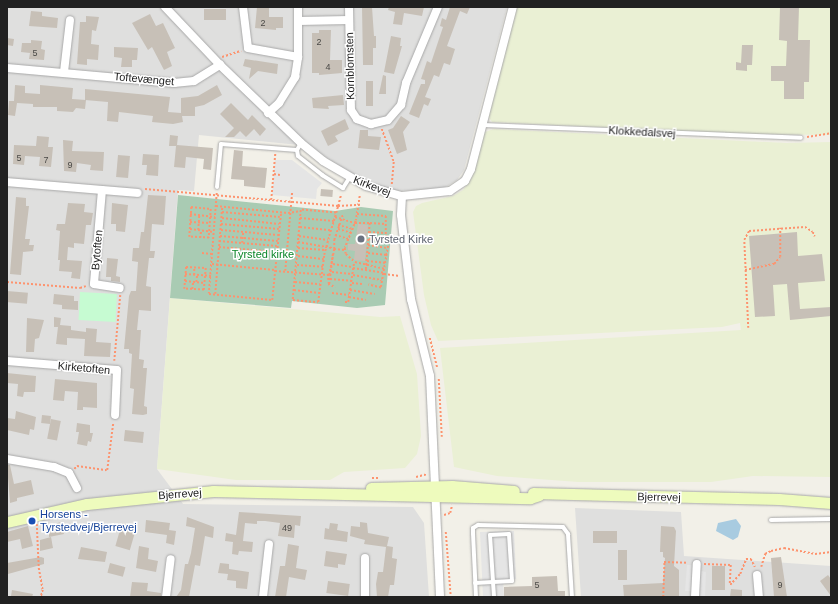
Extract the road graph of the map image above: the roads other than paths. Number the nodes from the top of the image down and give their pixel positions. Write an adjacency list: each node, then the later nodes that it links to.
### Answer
1 (164, 7): 11 (street, Kirkevej)
2 (243, 7): 10 (street)
3 (298, 7): 8 (street)
4 (349, 7): 9 (street, Kornblomsten)
5 (438, 7): 9 (street, Kornblomsten)
6 (513, 7): 15 (street)
7 (70, 20): 13 (street)
8 (298, 20): 9 (street, Kornblomsten); 10 (street)
9 (349, 20)
10 (298, 57): 14 (street)
11 (218, 63): 13 (street, Toftevænget); 14 (street, Kirkevej)
12 (7, 68): 13 (street, Toftevænget)
13 (64, 72)
14 (268, 113): 17 (street, Kirkevej)
15 (482, 125): 16 (lane, Klokkedalsvej); 23 (street)
16 (801, 138)
17 (299, 147): 18 (street, Kirkevej); 18 (lane); 20 (lane)
18 (350, 177): 23 (street, Kirkevej)
19 (7, 182): 21 (street)
20 (218, 187)
21 (102, 190): 22 (street); 24 (street, Bytoften)
22 (138, 193)
23 (402, 196): 29 (street, Kirkevej)
24 (120, 288)
25 (7, 361): 26 (street, Kirketoften)
26 (115, 415)
27 (7, 459): 28 (street)
28 (77, 488)
29 (432, 489): 31 (street, Bjerrevej); 35 (street, Bjerrevej); 41 (street, Kirkevej)
30 (831, 495): 31 (street, Bjerrevej)
31 (779, 498): 32 (street, Bjerrevej)
32 (831, 503)
33 (831, 519): 34 (lane)
34 (770, 520)
35 (7, 522)
36 (269, 544): 45 (street)
37 (365, 558): 46 (street)
38 (171, 559): 44 (street)
39 (697, 564): 52 (street)
40 (758, 572): 53 (street)
41 (441, 574): 47 (street); 48 (street)
42 (493, 582): 42 (lane); 43 (lane); 50 (lane)
43 (475, 583): 49 (lane); 51 (lane)
44 (166, 597)
45 (263, 597)
46 (365, 597)
47 (440, 597)
48 (445, 597)
49 (476, 597)
50 (494, 597)
51 (572, 597)
52 (695, 597)
53 (760, 597)

